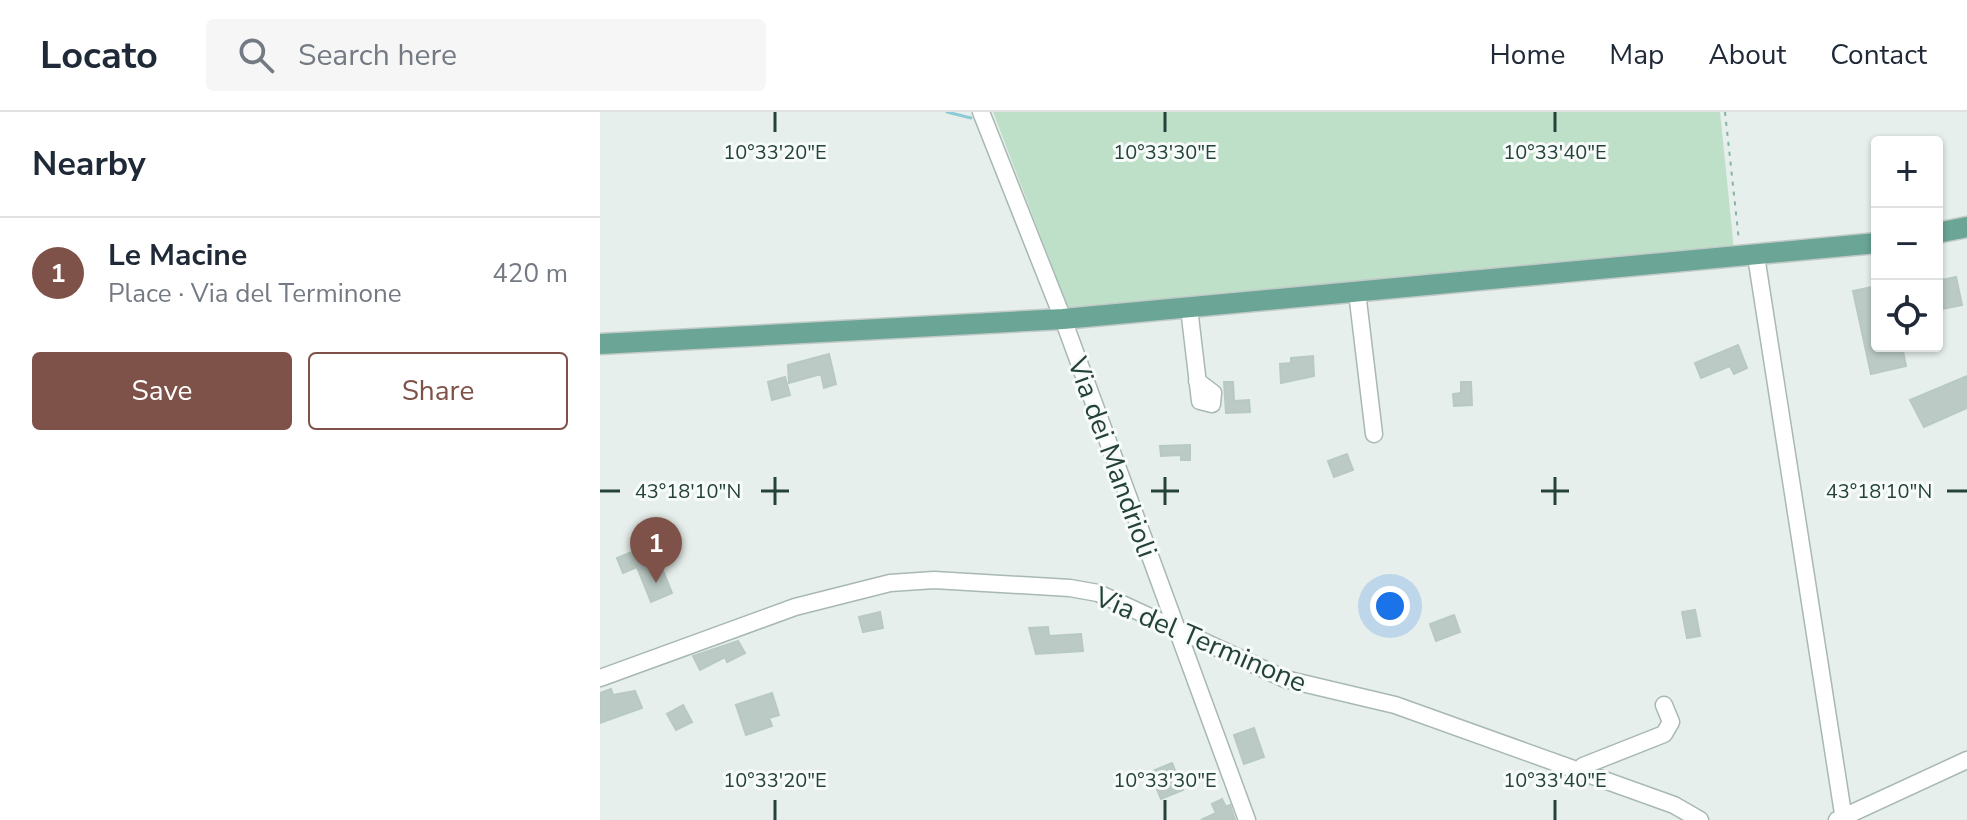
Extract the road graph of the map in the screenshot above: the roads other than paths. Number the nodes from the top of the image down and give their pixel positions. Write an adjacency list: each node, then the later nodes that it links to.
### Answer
1 (981, 112): 8 (street, Via dei Mandrioli)
2 (1967, 227): 3 (main road)
3 (1943, 232)
4 (1871, 244): 5 (main road)
5 (1748, 257): 6 (main road); 17 (street)
6 (1357, 292): 7 (main road); 11 (street)
7 (1189, 308): 8 (main road); 10 (street)
8 (1063, 319): 9 (main road); 12 (street, Via dei Mandrioli)
9 (600, 344)
10 (1197, 381)
11 (1374, 434)
12 (1176, 629): 13 (street, Via del Terminone); 18 (street, Via dei Mandrioli); 19 (street, Via del Terminone)
13 (600, 678)
14 (1664, 705): 16 (street)
15 (1967, 760): 17 (street)
16 (1583, 766)
17 (1841, 819)
18 (1247, 820)
19 (1700, 820)

